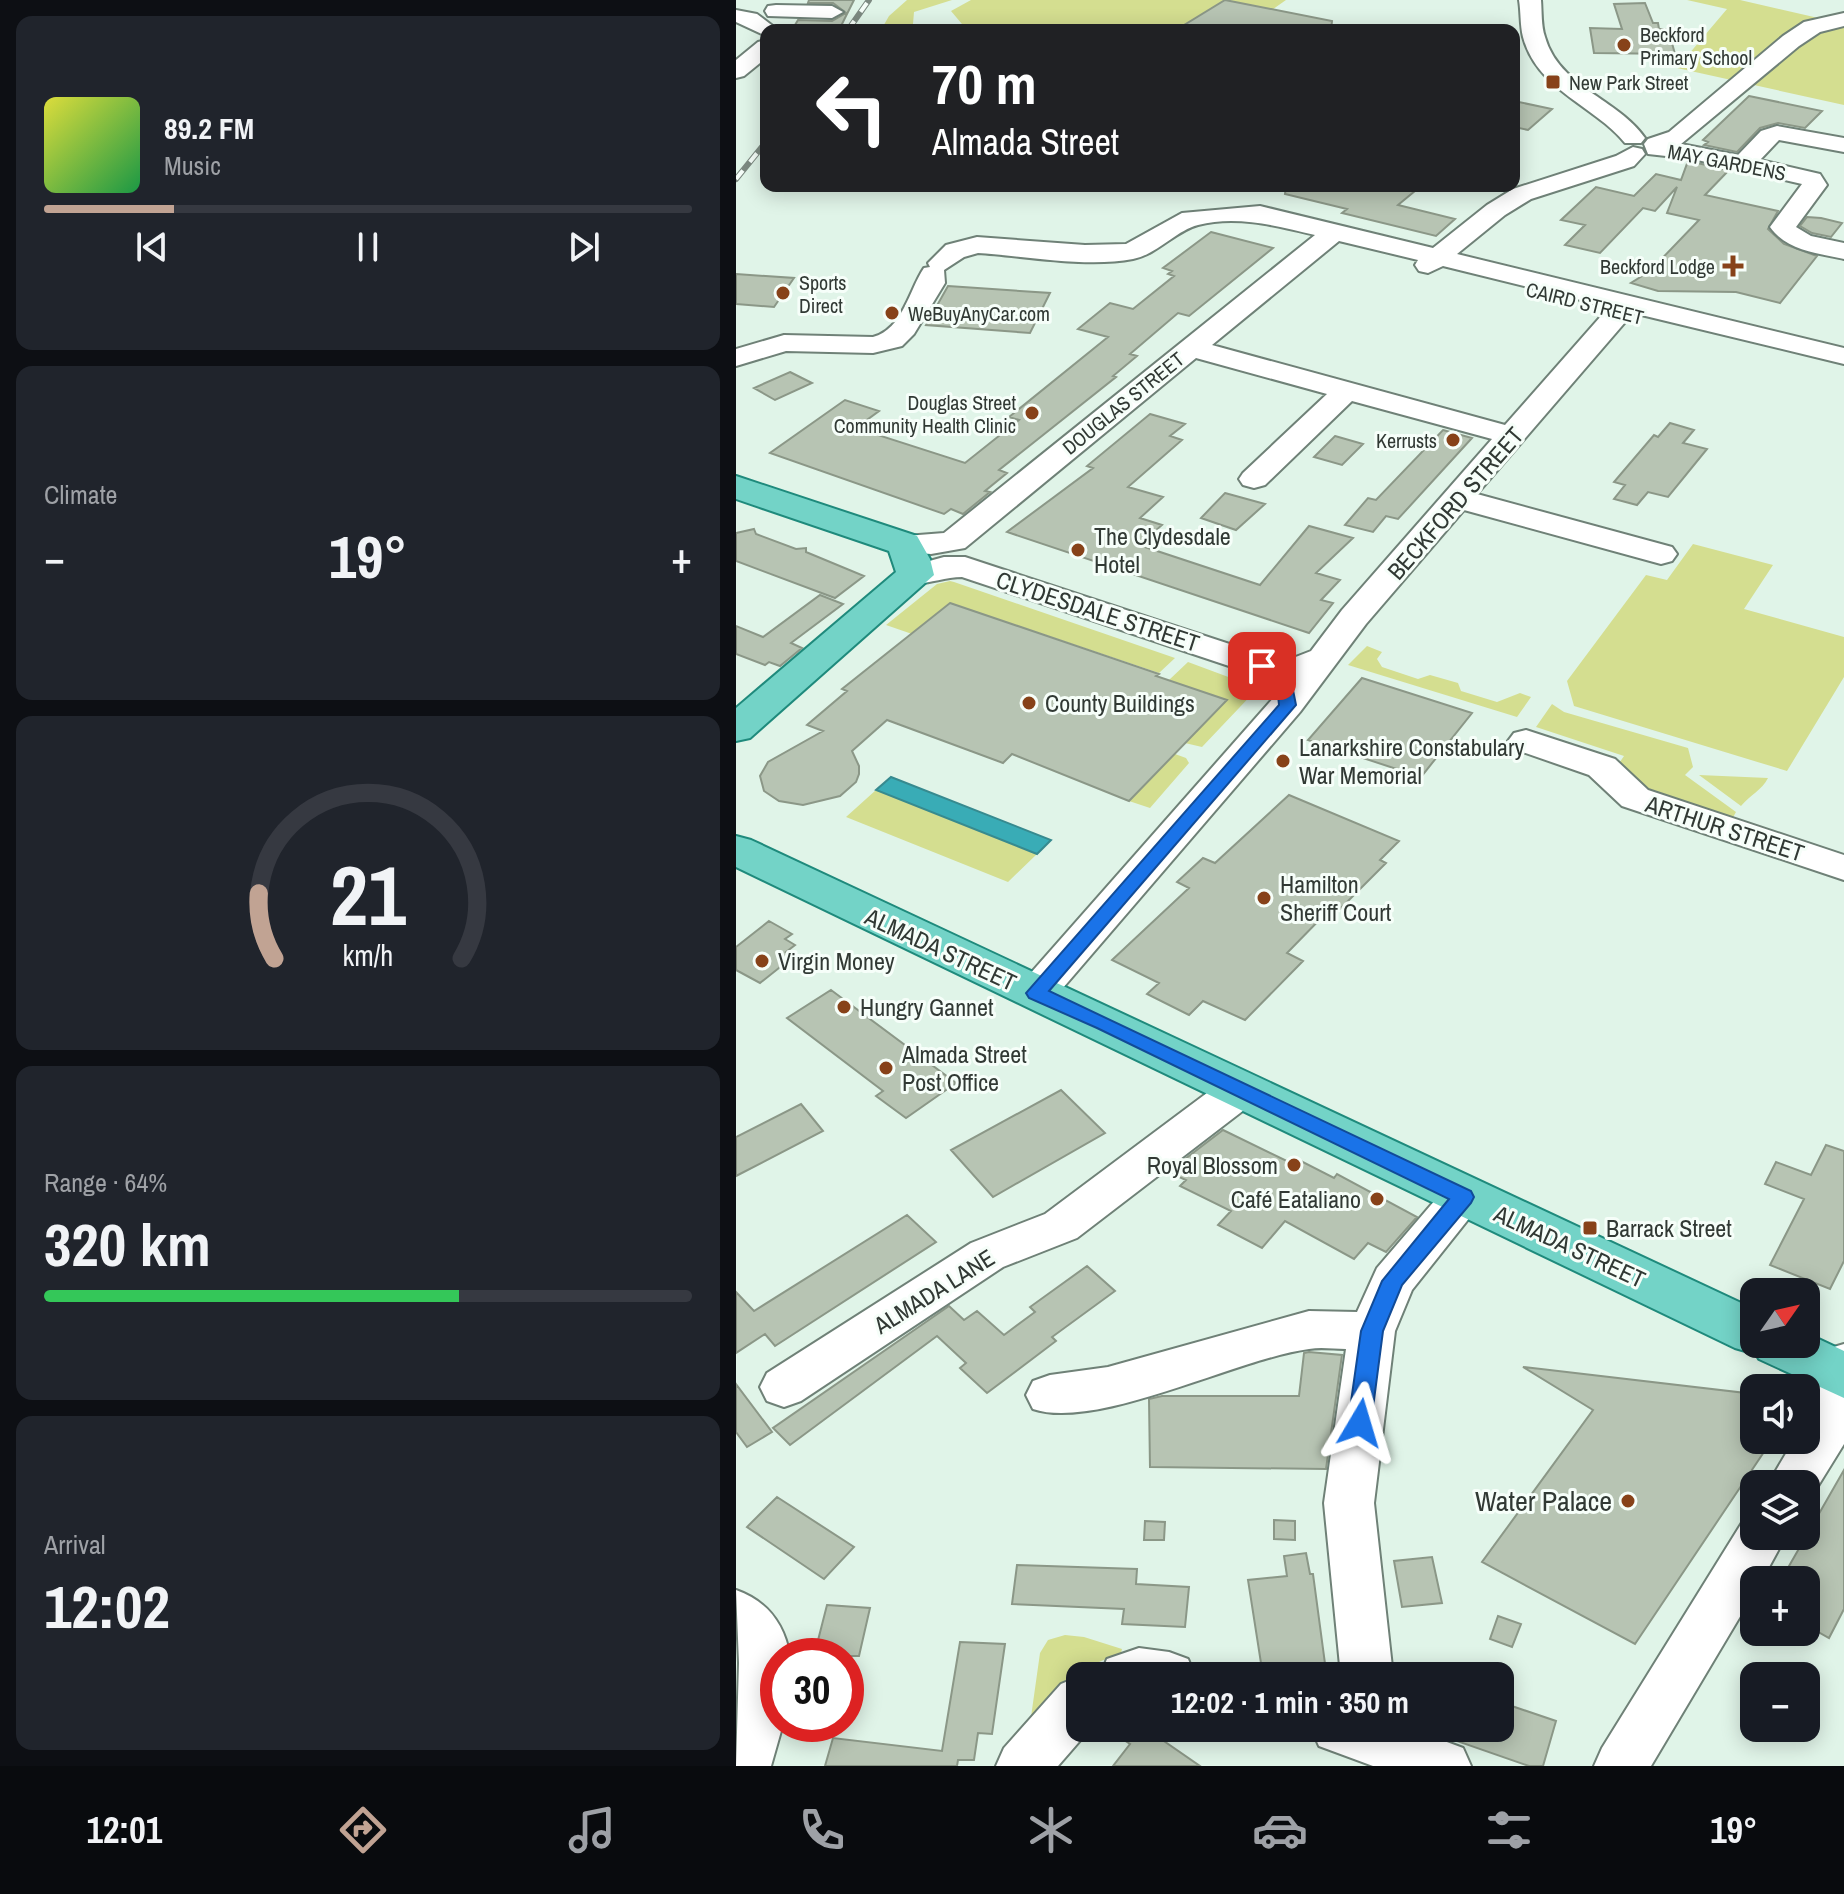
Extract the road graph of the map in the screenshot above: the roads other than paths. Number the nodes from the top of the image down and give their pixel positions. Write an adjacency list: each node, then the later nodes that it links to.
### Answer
1 (1530, 0): 9 (street)
2 (832, 12): 3 (street)
3 (765, 16)
4 (1844, 19): 9 (street)
5 (760, 52): 6 (street)
6 (736, 72): 7 (street)
7 (736, 84)
8 (1844, 145): 10 (street)
9 (1645, 146): 10 (street, MAY GARDENS); 13 (street)
10 (1744, 163): 12 (street, MAY GARDENS)
11 (1329, 236): 13 (street, CAIRD STREET); 15 (street, DOUGLAS STREET); 17 (street, CAIRD STREET)
12 (1844, 251)
13 (1432, 262): 14 (street, CAIRD STREET)
14 (1618, 314): 16 (street, CAIRD STREET); 18 (street, CAIRD STREET); 20 (street, BECKFORD STREET)
15 (1191, 348): 19 (street); 24 (street, DOUGLAS STREET)
16 (1844, 356)
17 (736, 358)
18 (1844, 366)
19 (1346, 391): 20 (street); 21 (street)
20 (1514, 436): 23 (street, BECKFORD STREET)
21 (1254, 479)
22 (736, 487): 26 (main road)
23 (1459, 499): 25 (street); 27 (street, BECKFORD STREET)
24 (959, 554): 26 (street, CLYDESDALE STREET); 28 (street, CLYDESDALE STREET)
25 (1661, 554)
26 (909, 560): 30 (main road)
27 (1323, 658): 28 (street, CLYDESDALE STREET); 29 (street, BECKFORD STREET)
28 (1262, 666): 29 (street)
29 (1288, 705): 34 (street, BECKFORD STREET)
30 (736, 729)
31 (1526, 741): 33 (street, ARTHUR STREET)
32 (736, 850): 34 (main road, ALMADA STREET)
33 (1844, 868)
34 (1036, 993): 35 (main road, ALMADA STREET)
35 (1242, 1089): 36 (main road, ALMADA STREET); 41 (street, ALMADA LANE)
36 (1464, 1197): 37 (main road, ALMADA STREET); 38 (street)
37 (1740, 1326)
38 (1372, 1331): 42 (street); 46 (street)
39 (1809, 1358): 40 (main road)
40 (1843, 1373): 43 (street)
41 (784, 1387)
42 (1050, 1395)
43 (1802, 1470)
44 (1752, 1550): 52 (street)
45 (736, 1613): 49 (street)
46 (1366, 1662)
47 (1066, 1717): 50 (street)
48 (1361, 1742): 51 (street)
49 (744, 1766)
50 (1023, 1766)
51 (1444, 1766)
52 (1621, 1766)

